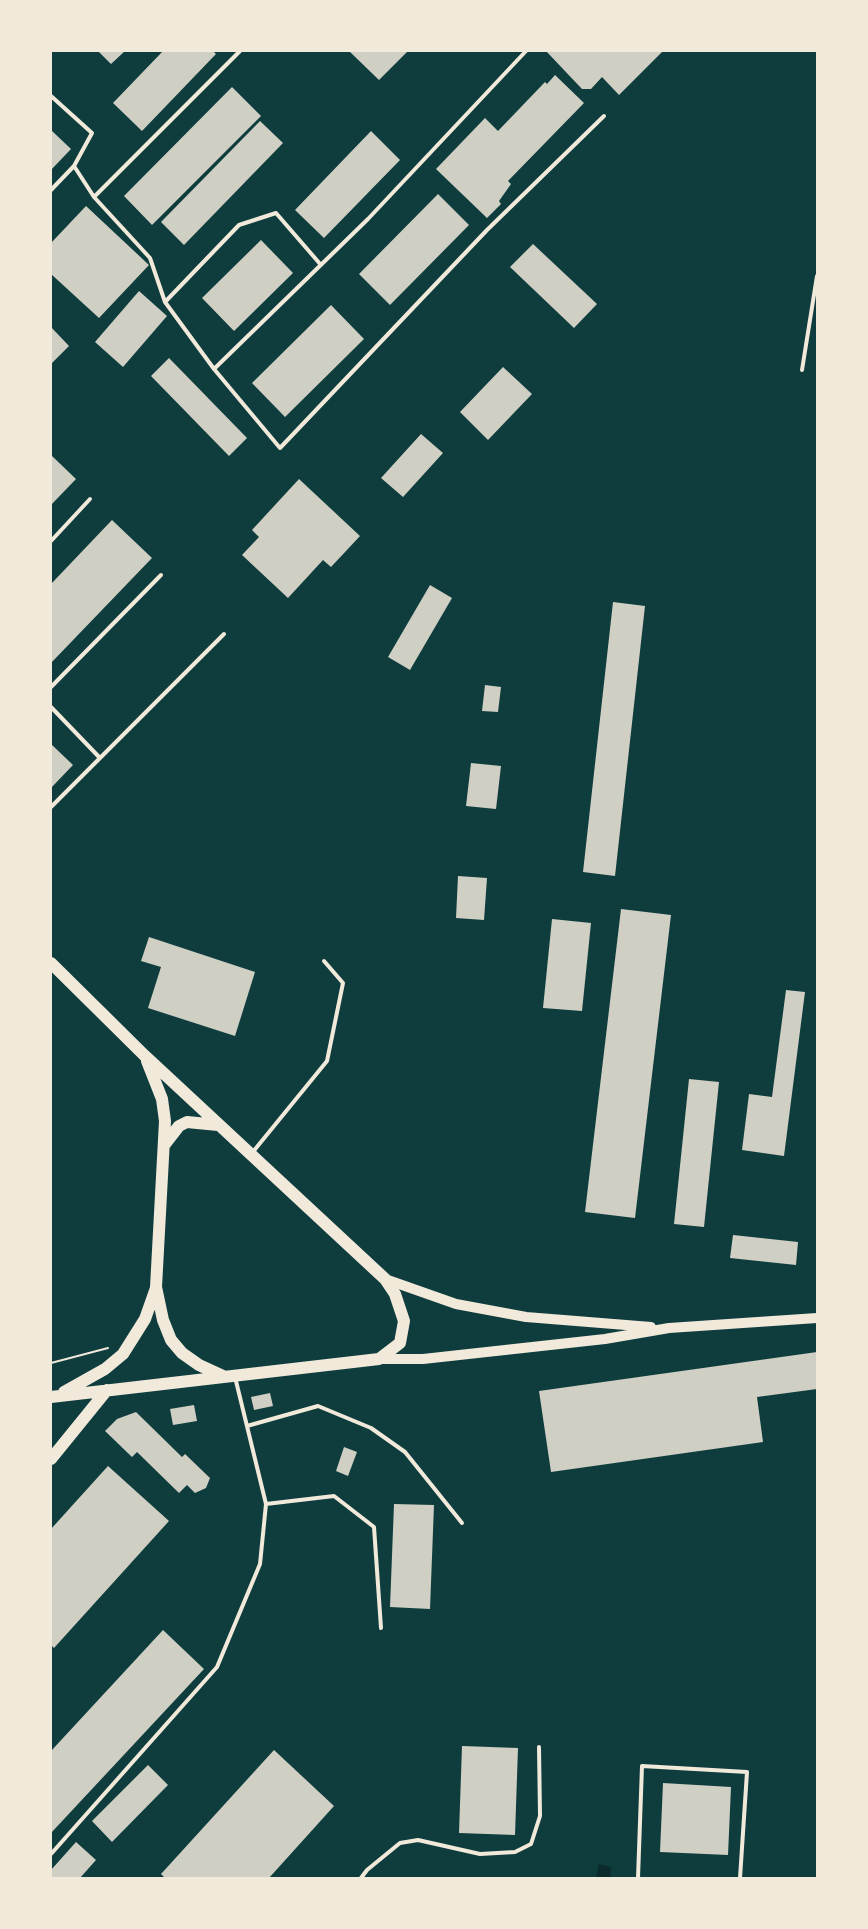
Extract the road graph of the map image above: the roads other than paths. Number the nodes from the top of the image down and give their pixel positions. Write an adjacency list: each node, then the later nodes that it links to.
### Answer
1 (240, 51): 7 (lane)
2 (523, 52): 8 (lane)
3 (51, 96): 5 (lane)
4 (604, 116): 11 (lane)
5 (74, 166): 6 (lane); 7 (lane)
6 (51, 190)
7 (94, 197): 10 (lane)
8 (321, 264): 10 (lane); 11 (lane)
9 (817, 276): 12 (lane)
10 (165, 302): 11 (lane)
11 (214, 369)
12 (802, 370)
13 (90, 499): 14 (lane)
14 (51, 541)
15 (161, 575): 17 (lane)
16 (224, 634): 19 (lane)
17 (51, 687)
18 (51, 706): 19 (lane)
19 (100, 758): 20 (lane)
20 (51, 807)
21 (324, 962): 26 (lane)
22 (51, 963): 23 (main road)
23 (144, 1055): 24 (main road); 25 (main road)
24 (222, 1127): 25 (main road); 26 (main road)
25 (164, 1144): 28 (main road)
26 (251, 1153): 27 (main road)
27 (385, 1279): 30 (street); 31 (main road)
28 (156, 1287): 32 (main road); 34 (main road)
29 (817, 1318): 30 (street)
30 (669, 1328): 31 (street)
31 (379, 1359): 32 (main road)
32 (230, 1377): 33 (main road); 35 (lane)
33 (106, 1390): 34 (main road); 36 (main road)
34 (54, 1396)
35 (247, 1426): 37 (lane); 38 (lane)
36 (51, 1459)
37 (266, 1504): 39 (lane); 41 (lane)
38 (462, 1523)
39 (381, 1629)
40 (539, 1747): 42 (lane)
41 (51, 1854)
42 (361, 1878)
43 (638, 1878): 44 (lane)
44 (740, 1878)

